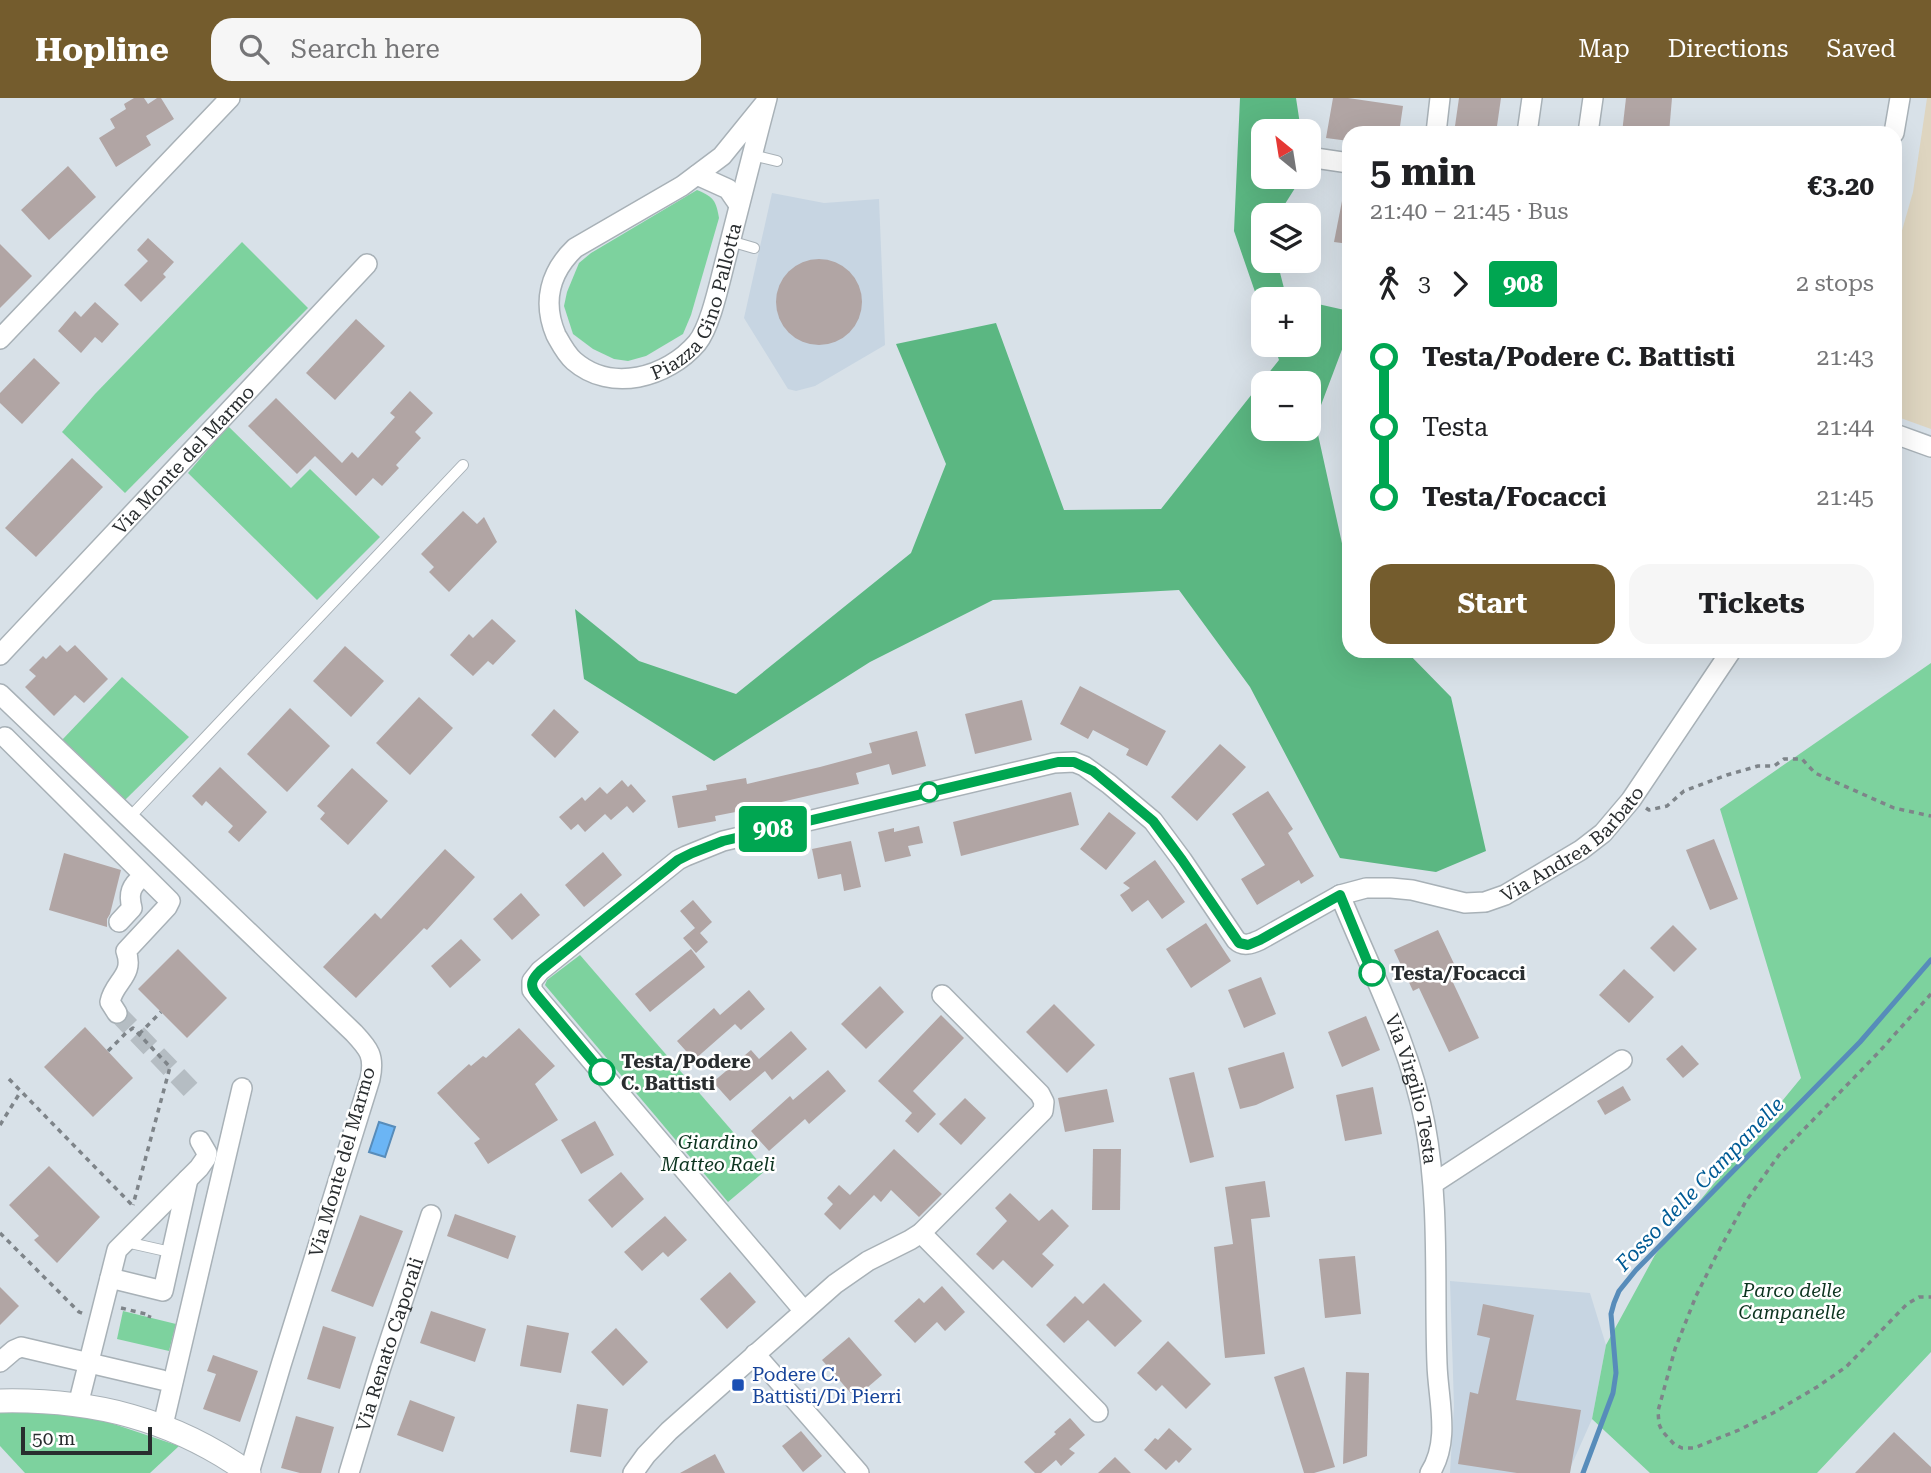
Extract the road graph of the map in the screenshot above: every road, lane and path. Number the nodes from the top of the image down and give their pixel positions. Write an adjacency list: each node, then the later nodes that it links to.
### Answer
1 (230, 98): 20 (street)
2 (1440, 98): 7 (street)
3 (1532, 98): 8 (street)
4 (1593, 98): 9 (street)
5 (1900, 98): 10 (street)
6 (766, 101): 11 (street, Piazza Gino Pallotta); 15 (street, Piazza Gino Pallotta)
7 (1437, 126)
8 (1528, 126)
9 (1589, 126)
10 (1895, 126)
11 (752, 155): 13 (lane); 16 (street, Piazza Gino Pallotta)
12 (1321, 159): 14 (street)
13 (777, 160)
14 (1342, 162)
15 (697, 175): 16 (street, Piazza Gino Pallotta); 17 (street, Piazza Gino Pallotta)
16 (739, 205): 17 (street, Piazza Gino Pallotta)
17 (730, 241): 18 (lane)
18 (754, 248)
19 (367, 264): 24 (street, Via Monte del Marmo)
20 (0, 340)
21 (1902, 437): 22 (street)
22 (1931, 447)
23 (463, 465): 30 (lane)
24 (0, 655)
25 (1726, 658): 28 (street, Via Andrea Barbato)
26 (0, 694): 30 (street, Via Monte del Marmo)
27 (5, 737): 31 (street)
28 (1631, 800): 29 (path); 32 (street, Via Andrea Barbato)
29 (1931, 816)
30 (129, 818): 69 (street, Via Monte del Marmo)
31 (144, 876): 33 (street); 37 (street)
32 (1340, 895): 47 (street, Via Virgilio Testa); 57 (street)
33 (119, 922)
34 (1931, 994): 56 (path)
35 (942, 995): 52 (street)
36 (160, 1012): 38 (path)
37 (117, 1013)
38 (139, 1034): 39 (path); 48 (path)
39 (108, 1051)
40 (1622, 1060): 47 (street)
41 (9, 1079): 43 (path)
42 (242, 1088): 67 (street)
43 (21, 1091): 44 (path); 48 (path)
44 (0, 1125)
45 (200, 1141): 46 (street)
46 (188, 1179): 53 (street); 54 (street)
47 (1434, 1183): 68 (street, Via Virgilio Testa)
48 (132, 1205): 49 (path)
49 (140, 1213)
50 (431, 1215): 70 (street, Via Renato Caporali)
51 (0, 1233): 58 (path)
52 (921, 1233): 57 (street); 66 (street)
53 (126, 1242): 54 (lane); 55 (street)
54 (173, 1247): 55 (street)
55 (116, 1279): 59 (path); 62 (street)
56 (1931, 1297)
57 (804, 1311): 60 (street)
58 (90, 1317)
59 (149, 1318)
60 (755, 1354): 71 (street); 72 (street)
61 (0, 1362): 62 (street)
62 (88, 1363): 63 (street); 65 (street)
63 (162, 1380)
64 (0, 1401): 65 (street, Via Monte del Marmo)
65 (78, 1405): 67 (street, Via Monte del Marmo)
66 (1098, 1412)
67 (163, 1425): 69 (street, Via Monte del Marmo)
68 (1433, 1469)
69 (249, 1473)
70 (349, 1473)
71 (633, 1473)
72 (859, 1473)

